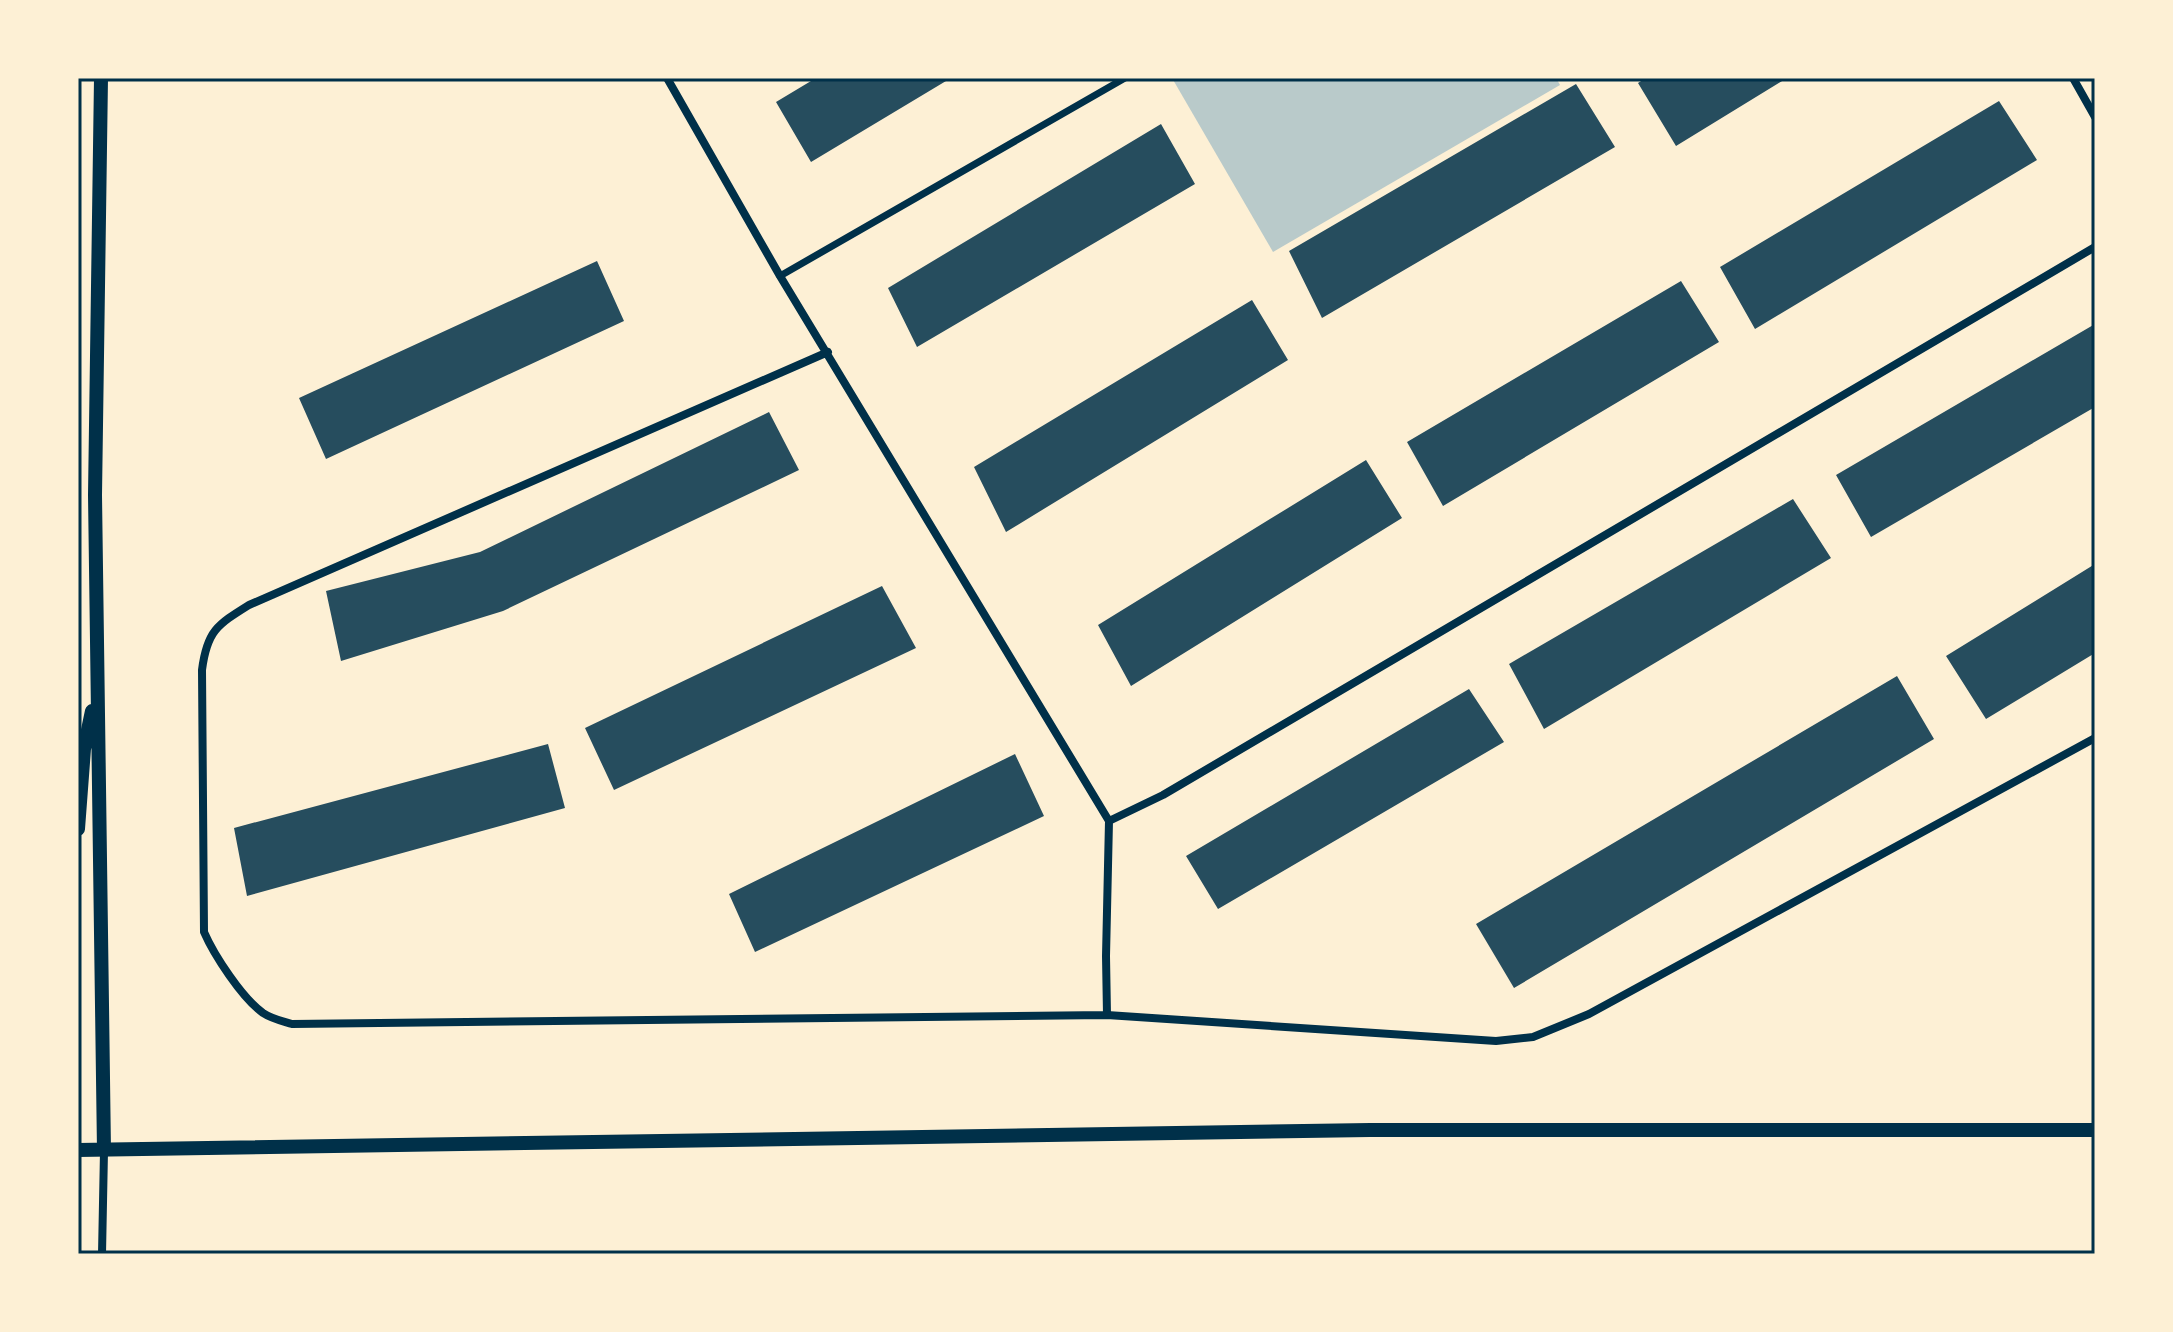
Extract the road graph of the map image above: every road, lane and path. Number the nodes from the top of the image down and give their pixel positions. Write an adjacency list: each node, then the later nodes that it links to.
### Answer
1 (101, 78): 9 (street)
2 (667, 78): 7 (street)
3 (1125, 78): 7 (street)
4 (2073, 78): 5 (street)
5 (2095, 117)
6 (2095, 247): 11 (street)
7 (780, 276): 8 (street)
8 (828, 352): 11 (street); 13 (street)
9 (97, 686): 12 (street); 16 (street)
10 (2095, 738): 13 (street)
11 (1109, 821): 13 (street)
12 (78, 829)
13 (1107, 1015)
14 (2095, 1130): 16 (street)
15 (78, 1150): 16 (street)
16 (104, 1151): 17 (street)
17 (102, 1254)

